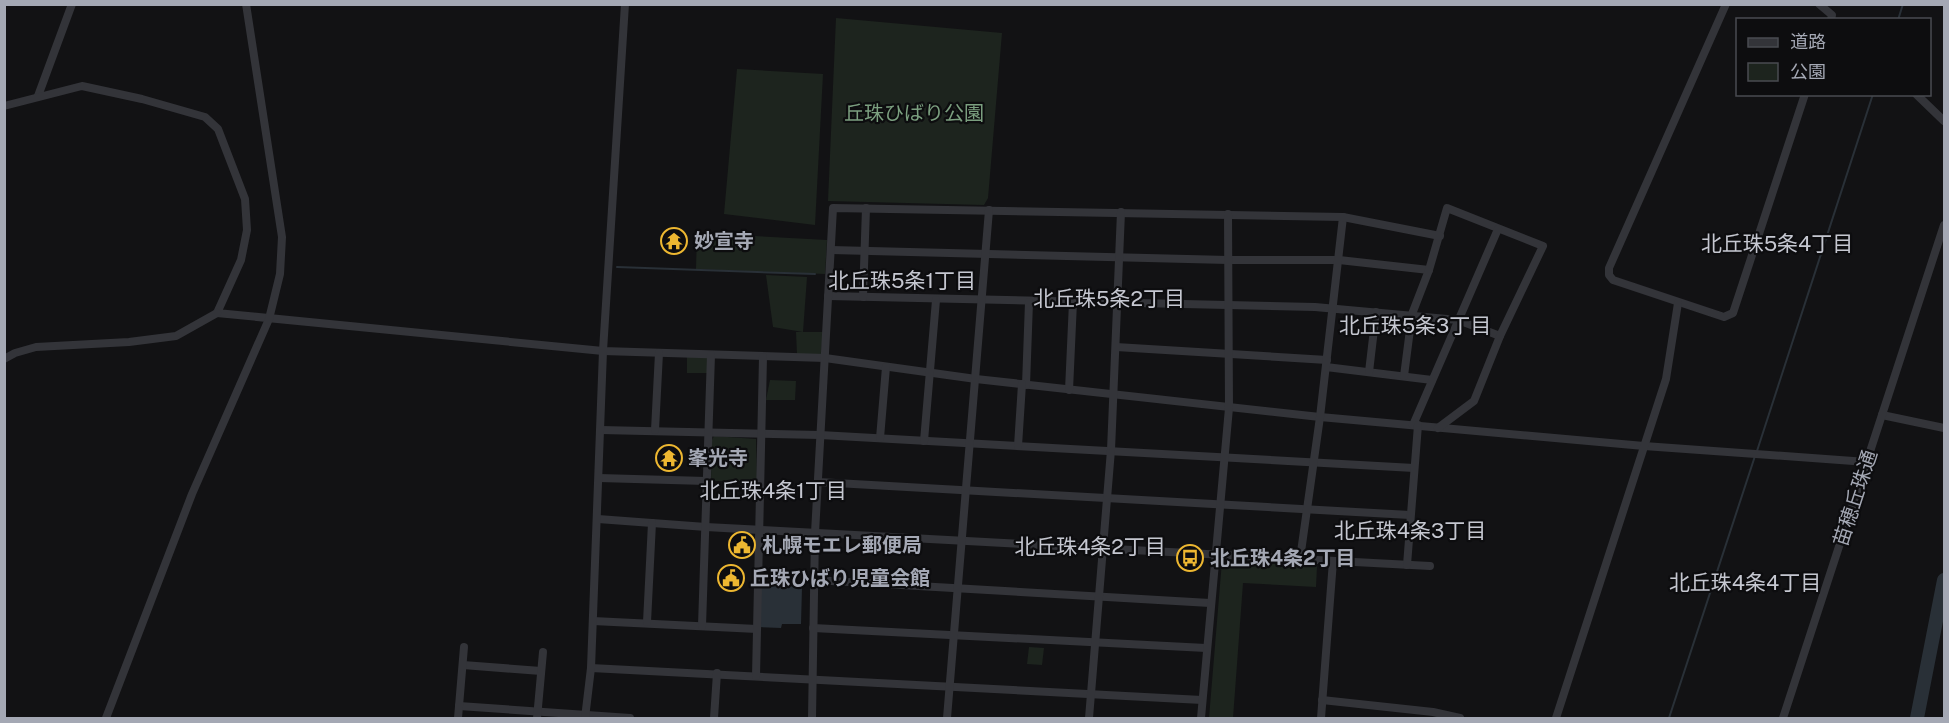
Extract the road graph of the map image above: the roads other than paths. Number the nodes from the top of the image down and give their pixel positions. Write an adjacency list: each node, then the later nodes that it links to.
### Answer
1 (72, 4): 7 (street)
2 (246, 4): 40 (street)
3 (625, 4): 44 (street)
4 (1726, 4): 34 (street)
5 (1819, 4): 6 (street)
6 (1833, 18)
7 (38, 96): 10 (street); 38 (street)
8 (1804, 96): 34 (street)
9 (1918, 96): 11 (street)
10 (4, 106)
11 (1944, 122)
12 (866, 208): 13 (street); 20 (street); 21 (street)
13 (989, 210): 14 (street); 22 (street)
14 (1121, 212): 15 (street); 23 (street)
15 (1228, 214): 16 (street); 24 (street)
16 (1343, 217): 19 (street); 25 (street)
17 (1944, 225): 62 (street, 苗穂丘珠通)
18 (1498, 229): 19 (street); 41 (street); 42 (street)
19 (1440, 236): 26 (street)
20 (831, 250): 21 (street); 27 (street)
21 (865, 251): 22 (street); 28 (street)
22 (986, 254): 23 (street); 30 (street)
23 (1120, 257): 24 (street); 33 (street)
24 (1228, 260): 25 (street); 35 (street)
25 (1339, 260): 26 (street); 36 (street)
26 (1429, 270): 39 (street)
27 (828, 296): 28 (street); 49 (street)
28 (864, 297): 29 (street)
29 (936, 300): 30 (street); 54 (street)
30 (983, 301): 31 (street); 56 (street)
31 (1029, 302): 32 (street); 58 (street)
32 (1073, 302): 33 (street); 59 (street)
33 (1118, 303): 35 (street); 43 (street)
34 (1678, 303): 76 (street)
35 (1230, 305): 36 (street); 47 (street)
36 (1333, 308): 37 (street); 51 (street)
37 (1376, 312): 39 (street); 53 (street)
38 (217, 313): 40 (street); 50 (street)
39 (1412, 314): 41 (street); 55 (street)
40 (269, 319): 44 (street); 128 (street)
41 (1458, 320): 42 (street); 57 (street)
42 (1500, 336): 65 (street)
43 (1116, 347): 47 (street); 60 (street)
44 (603, 351): 45 (street); 67 (street)
45 (659, 353): 46 (street); 68 (street)
46 (711, 355): 48 (street); 69 (street)
47 (1229, 355): 51 (street); 61 (street)
48 (763, 357): 49 (street); 70 (street)
49 (825, 358): 52 (street); 71 (street)
50 (4, 359)
51 (1326, 364): 53 (street); 63 (street)
52 (886, 367): 54 (street); 72 (street)
53 (1369, 372): 55 (street)
54 (930, 373): 56 (street); 73 (street)
55 (1404, 376): 57 (street)
56 (976, 379): 58 (street); 74 (street)
57 (1432, 380): 64 (street)
58 (1024, 384): 59 (street); 75 (street)
59 (1070, 390): 60 (street)
60 (1114, 395): 61 (street); 77 (street)
61 (1229, 408): 63 (street); 78 (street)
62 (1882, 415): 66 (street); 80 (street, 苗穂丘珠通)
63 (1320, 417): 64 (street); 79 (street)
64 (1415, 425): 65 (street); 81 (street)
65 (1438, 428): 76 (street)
66 (1944, 428)
67 (601, 430): 68 (street); 82 (street)
68 (655, 430): 69 (street)
69 (708, 431): 70 (street); 83 (street)
70 (763, 433): 71 (street); 93 (street)
71 (820, 435): 72 (street); 84 (street)
72 (880, 438): 73 (street)
73 (924, 441): 74 (street)
74 (970, 443): 75 (street); 85 (street)
75 (1018, 446): 77 (street)
76 (1644, 446): 80 (street); 139 (street)
77 (1111, 450): 78 (street); 86 (street)
78 (1224, 456): 79 (street); 87 (street)
79 (1314, 461): 81 (street); 88 (street)
80 (1867, 462): 140 (street, 苗穂丘珠通)
81 (1414, 468): 89 (street)
82 (599, 478): 83 (street); 90 (street)
83 (706, 482): 92 (street)
84 (818, 482): 85 (street); 94 (street)
85 (966, 491): 86 (street); 95 (street)
86 (1107, 498): 87 (street); 96 (street)
87 (1220, 503): 88 (street); 97 (street)
88 (1307, 508): 89 (street); 98 (street)
89 (1410, 515): 100 (street)
90 (598, 519): 91 (street); 106 (street)
91 (652, 523): 92 (street); 107 (street)
92 (706, 528): 93 (street); 108 (street)
93 (761, 530): 94 (street); 110 (street)
94 (815, 532): 95 (street); 102 (street)
95 (962, 540): 96 (street); 103 (street)
96 (1102, 548): 97 (street); 104 (street)
97 (1214, 554): 98 (street); 105 (street)
98 (1300, 559): 99 (street)
99 (1333, 561): 100 (street); 125 (street)
100 (1407, 565): 101 (street)
101 (1430, 566)
102 (814, 580): 103 (street); 109 (street)
103 (958, 589): 104 (street); 111 (street)
104 (1099, 597): 105 (street); 112 (street)
105 (1210, 603): 114 (street)
106 (593, 621): 107 (street); 117 (street)
107 (648, 622): 108 (street)
108 (702, 626): 110 (street)
109 (813, 628): 111 (street); 121 (street)
110 (758, 629): 120 (street)
111 (954, 635): 112 (street); 122 (street)
112 (1095, 643): 114 (street); 123 (street)
113 (464, 647): 116 (street)
114 (1206, 648): 124 (street)
115 (543, 652): 118 (street)
116 (463, 665): 118 (street); 126 (street)
117 (591, 668): 119 (street); 130 (street)
118 (541, 670): 127 (street)
119 (717, 673): 120 (street); 132 (street)
120 (756, 676): 121 (street)
121 (813, 679): 122 (street); 133 (street)
122 (950, 685): 123 (street); 134 (street)
123 (1091, 693): 124 (street); 135 (street)
124 (1202, 700): 136 (street)
125 (1322, 700): 137 (street); 138 (street)
126 (459, 706): 127 (street); 129 (street)
127 (537, 716): 130 (street)
128 (106, 718)
129 (458, 718)
130 (585, 718): 131 (street)
131 (630, 718)
132 (714, 718)
133 (812, 718)
134 (947, 718)
135 (1089, 718)
136 (1201, 718)
137 (1321, 718)
138 (1460, 718)
139 (1556, 718)
140 (1783, 718)

